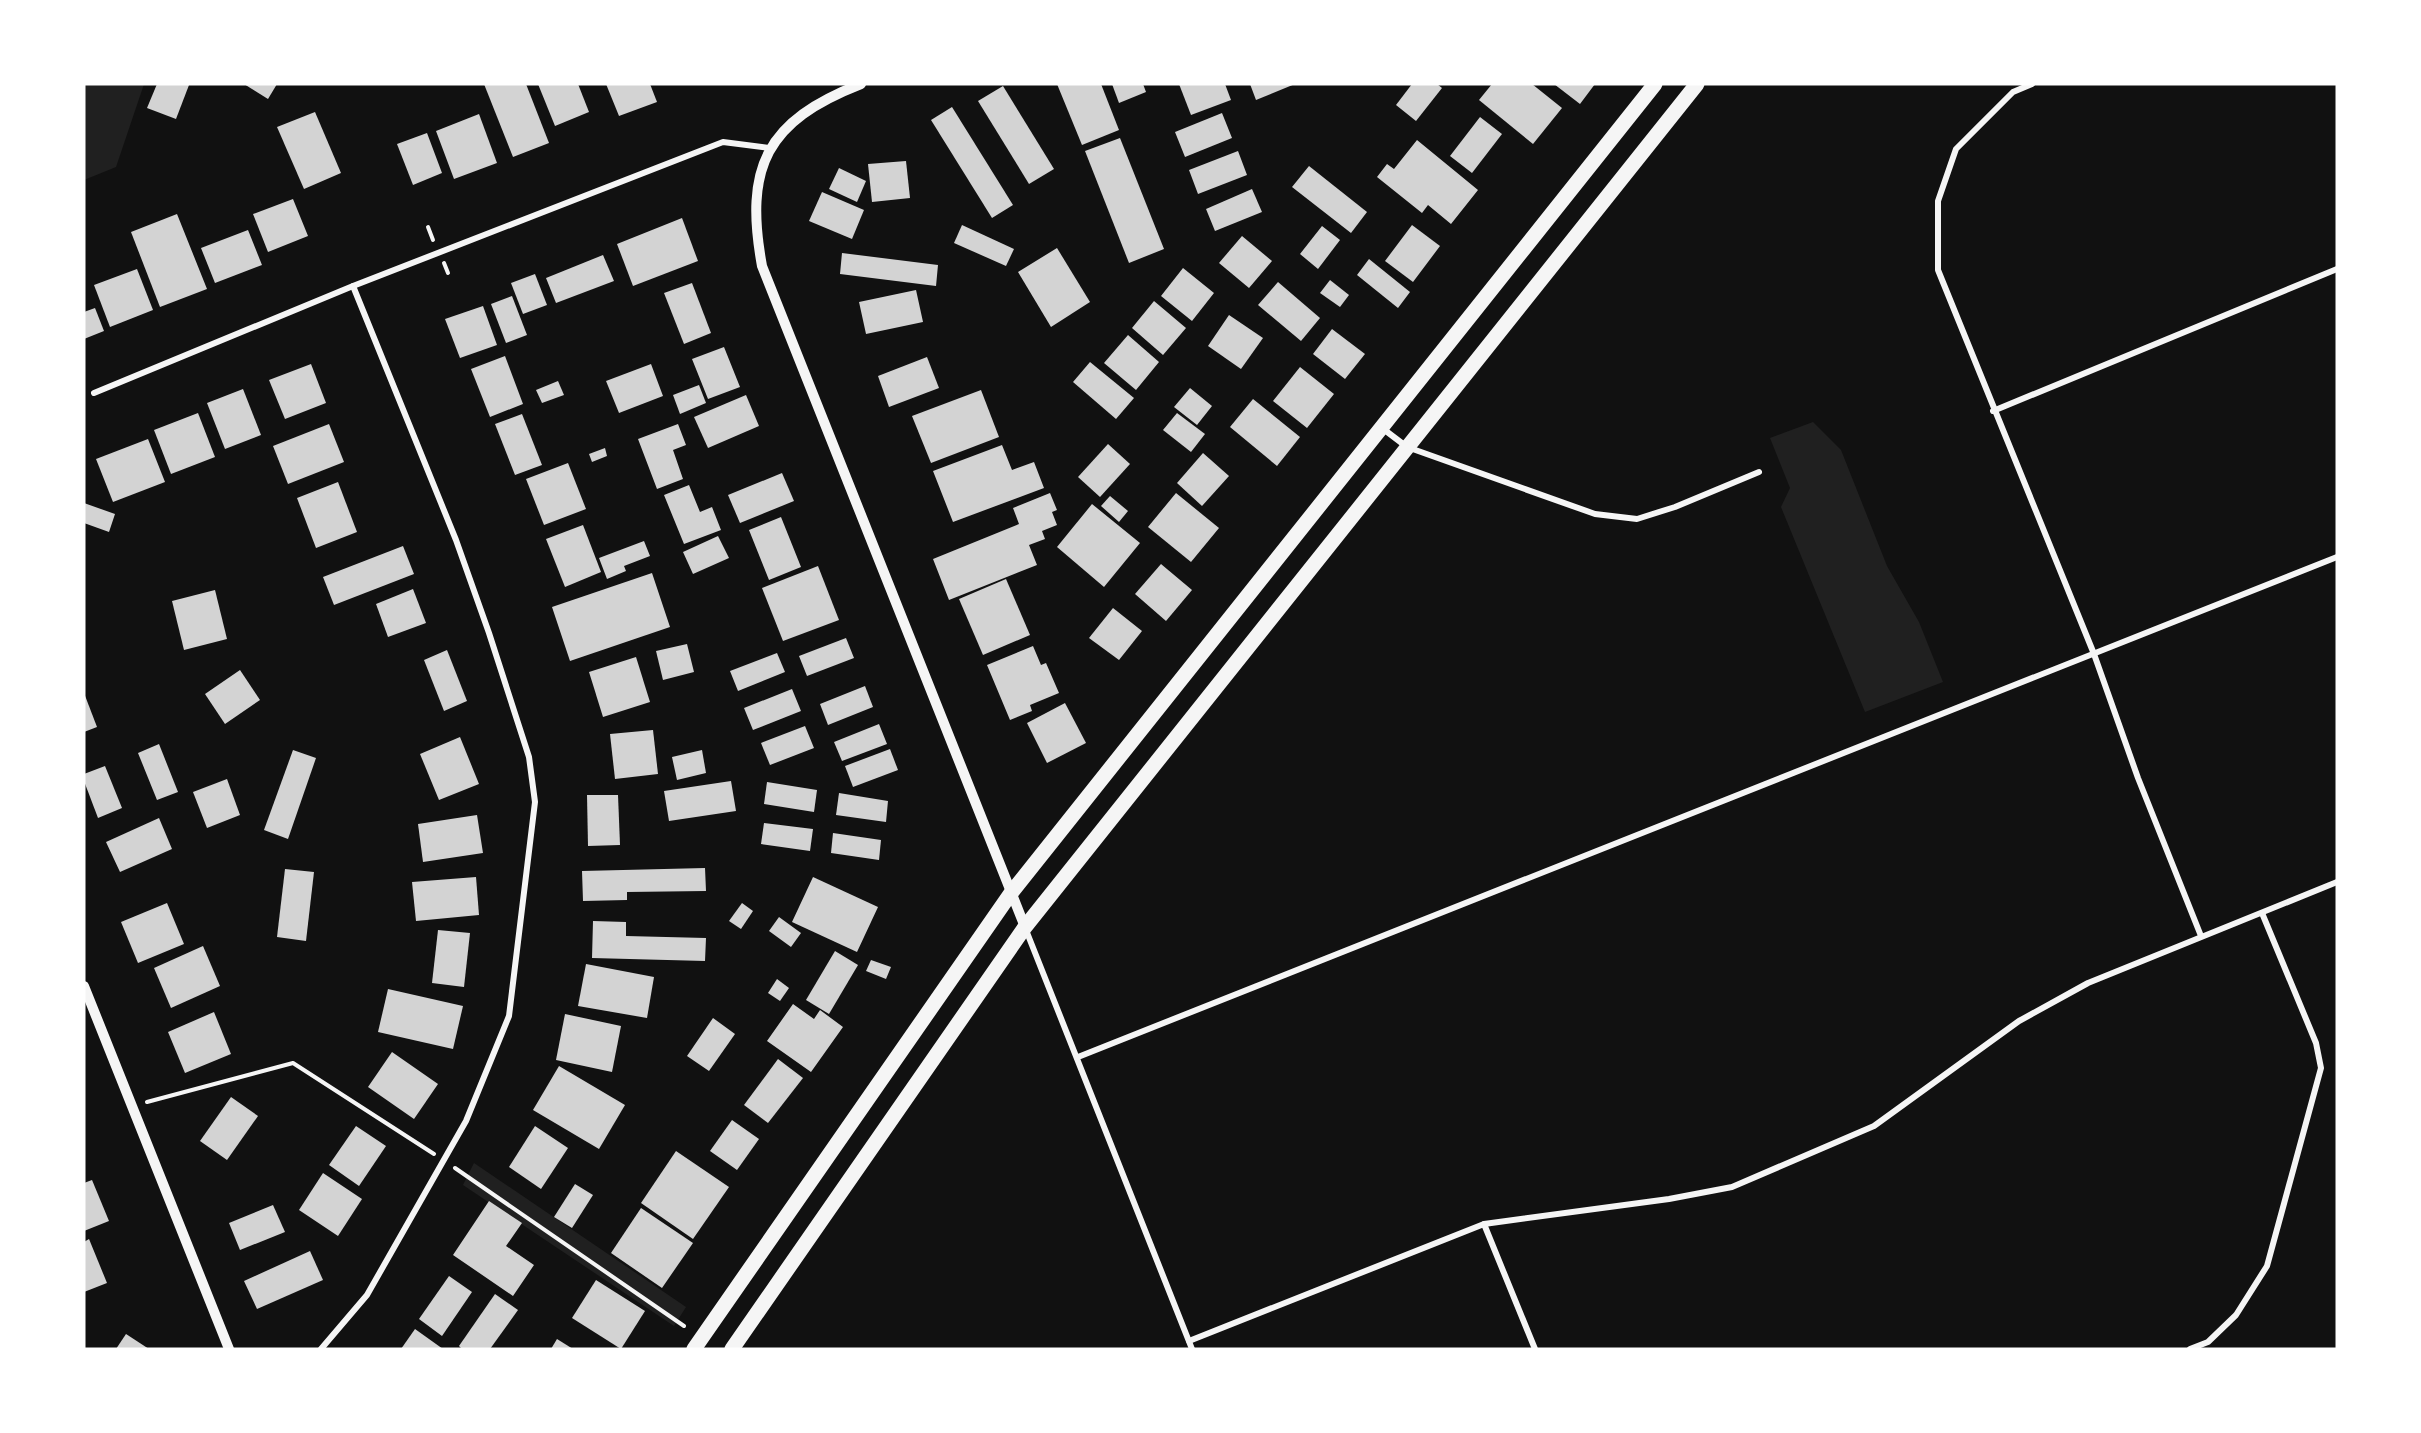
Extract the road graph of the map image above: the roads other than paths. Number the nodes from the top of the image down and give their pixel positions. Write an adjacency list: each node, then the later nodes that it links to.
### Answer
1 (861, 84): 5 (street)
2 (1655, 84): 10 (main road)
3 (1698, 84): 11 (main road)
4 (2032, 84): 9 (street)
5 (769, 148): 7 (street); 16 (street)
6 (2337, 269): 9 (street)
7 (353, 286): 8 (street); 25 (street)
8 (94, 393)
9 (1993, 411): 14 (street)
10 (1381, 428): 11 (street); 16 (main road)
11 (1407, 447): 12 (street); 18 (main road)
12 (1760, 472)
13 (2337, 557): 14 (street)
14 (2094, 654): 19 (street); 21 (street)
15 (2337, 882): 17 (street)
16 (1011, 892): 18 (street); 26 (main road)
17 (2262, 912): 19 (street); 30 (street)
18 (1025, 927): 21 (street); 27 (main road)
19 (2201, 936): 22 (street)
20 (84, 986): 24 (street)
21 (1078, 1058): 23 (street)
22 (1484, 1224): 23 (street); 29 (street)
23 (1190, 1341): 28 (street)
24 (229, 1349)
25 (321, 1349)
26 (694, 1349)
27 (732, 1349)
28 (1192, 1349)
29 (1535, 1349)
30 (2190, 1349)

